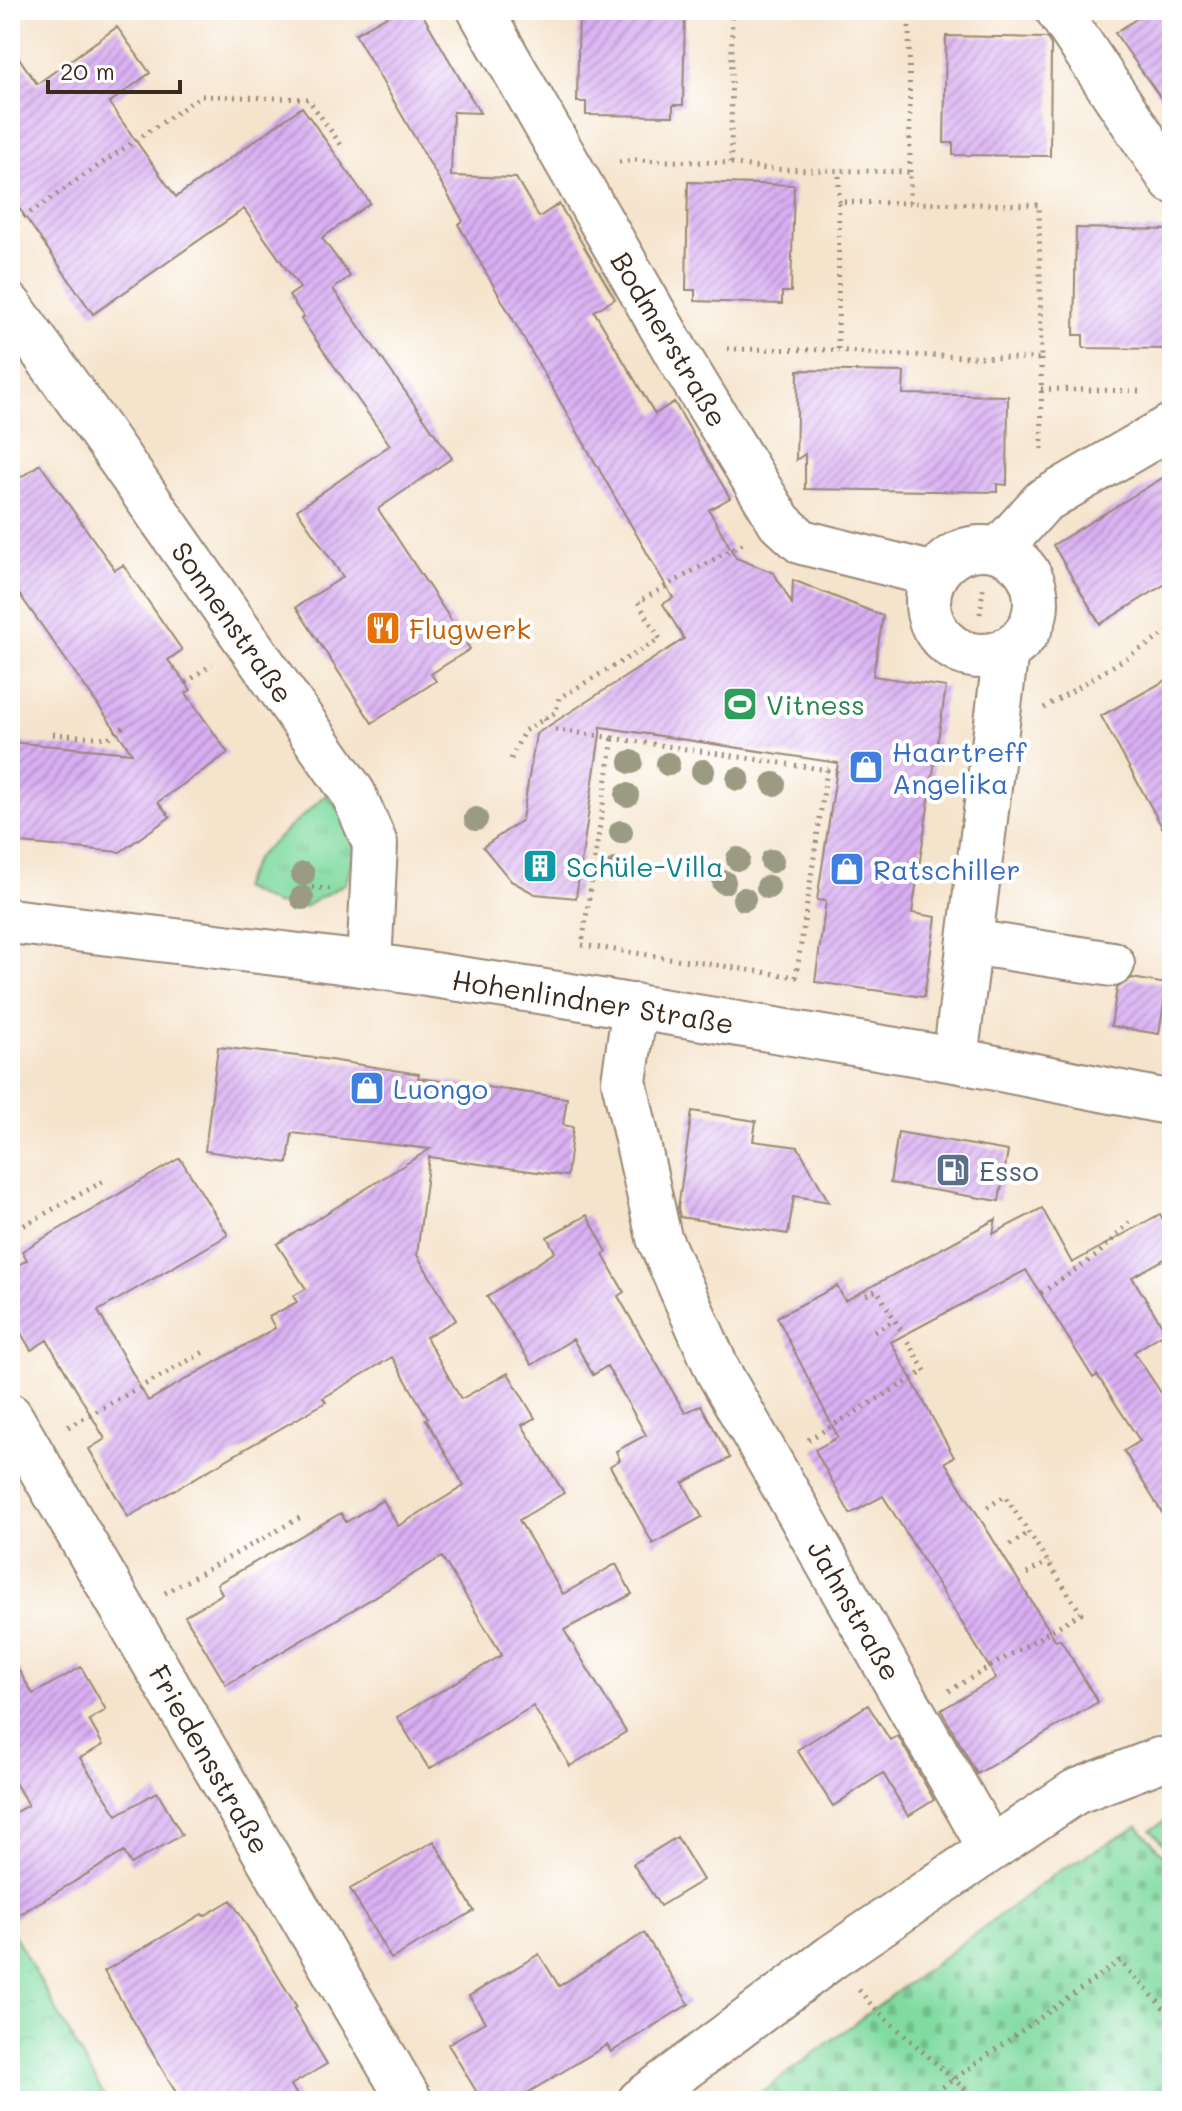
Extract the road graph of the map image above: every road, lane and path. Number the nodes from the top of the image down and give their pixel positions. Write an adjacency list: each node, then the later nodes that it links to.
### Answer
1 (480, 10): 7 (street, Bodmerstraße)
2 (732, 10): 6 (path)
3 (909, 10): 9 (path)
4 (1058, 10): 10 (street)
5 (344, 149): 13 (path)
6 (731, 163): 7 (path); 8 (path)
7 (570, 168): 16 (street, Bodmerstraße)
8 (839, 172): 9 (path); 11 (path)
9 (910, 172): 12 (path)
10 (1172, 181)
11 (839, 202): 12 (path); 15 (path)
12 (910, 203): 17 (path)
13 (10, 226)
14 (10, 306): 38 (street, Sonnenstraße)
15 (838, 350): 16 (path); 17 (path)
16 (676, 352): 22 (street, Bodmerstraße)
17 (1041, 359): 18 (path)
18 (1041, 389): 19 (path); 21 (path)
19 (1143, 391)
20 (1172, 426): 21 (street)
21 (1043, 501): 23 (street)
22 (780, 522): 24 (street, Bodmerstraße); 27 (path)
23 (994, 549): 24 (street); 26 (path); 26 (street)
24 (935, 575): 26 (street)
25 (1172, 630): 30 (path)
26 (990, 653): 30 (street)
27 (544, 719): 31 (path); 32 (path)
28 (125, 726): 29 (path)
29 (53, 734)
30 (995, 737): 36 (street)
31 (613, 738): 33 (path); 33 (path)
32 (511, 759)
33 (827, 770): 34 (path)
34 (836, 772)
35 (10, 921): 38 (street, Hohenlindner Straße)
36 (970, 942): 37 (street); 40 (street)
37 (1112, 964)
38 (369, 965): 39 (street, Hohenlindner Straße)
39 (635, 1006): 40 (street, Hohenlindner Straße); 51 (street, Jahnstraße)
40 (955, 1060): 41 (street, Hohenlindner Straße)
41 (1172, 1103)
42 (104, 1181): 44 (path)
43 (1132, 1220): 45 (path)
44 (10, 1233)
45 (1041, 1293)
46 (862, 1297): 47 (path)
47 (895, 1320): 48 (path); 51 (path)
48 (874, 1331)
49 (204, 1352): 50 (path)
50 (19, 1433): 58 (street, Friedensstraße)
51 (771, 1463): 59 (street, Jahnstraße)
52 (986, 1508): 54 (path)
53 (301, 1517): 58 (path)
54 (1030, 1533): 55 (path); 56 (path)
55 (1010, 1545)
56 (1048, 1561): 57 (path); 59 (path)
57 (1027, 1574)
58 (126, 1614): 65 (street, Friedensstraße)
59 (913, 1712): 61 (street, Jahnstraße)
60 (1159, 1760): 61 (street)
61 (991, 1849): 62 (street)
62 (832, 1957): 64 (path); 66 (street)
63 (1172, 2017): 64 (path)
64 (953, 2077): 67 (path); 68 (path)
65 (410, 2101)
66 (640, 2101)
67 (923, 2101)
68 (978, 2101)

